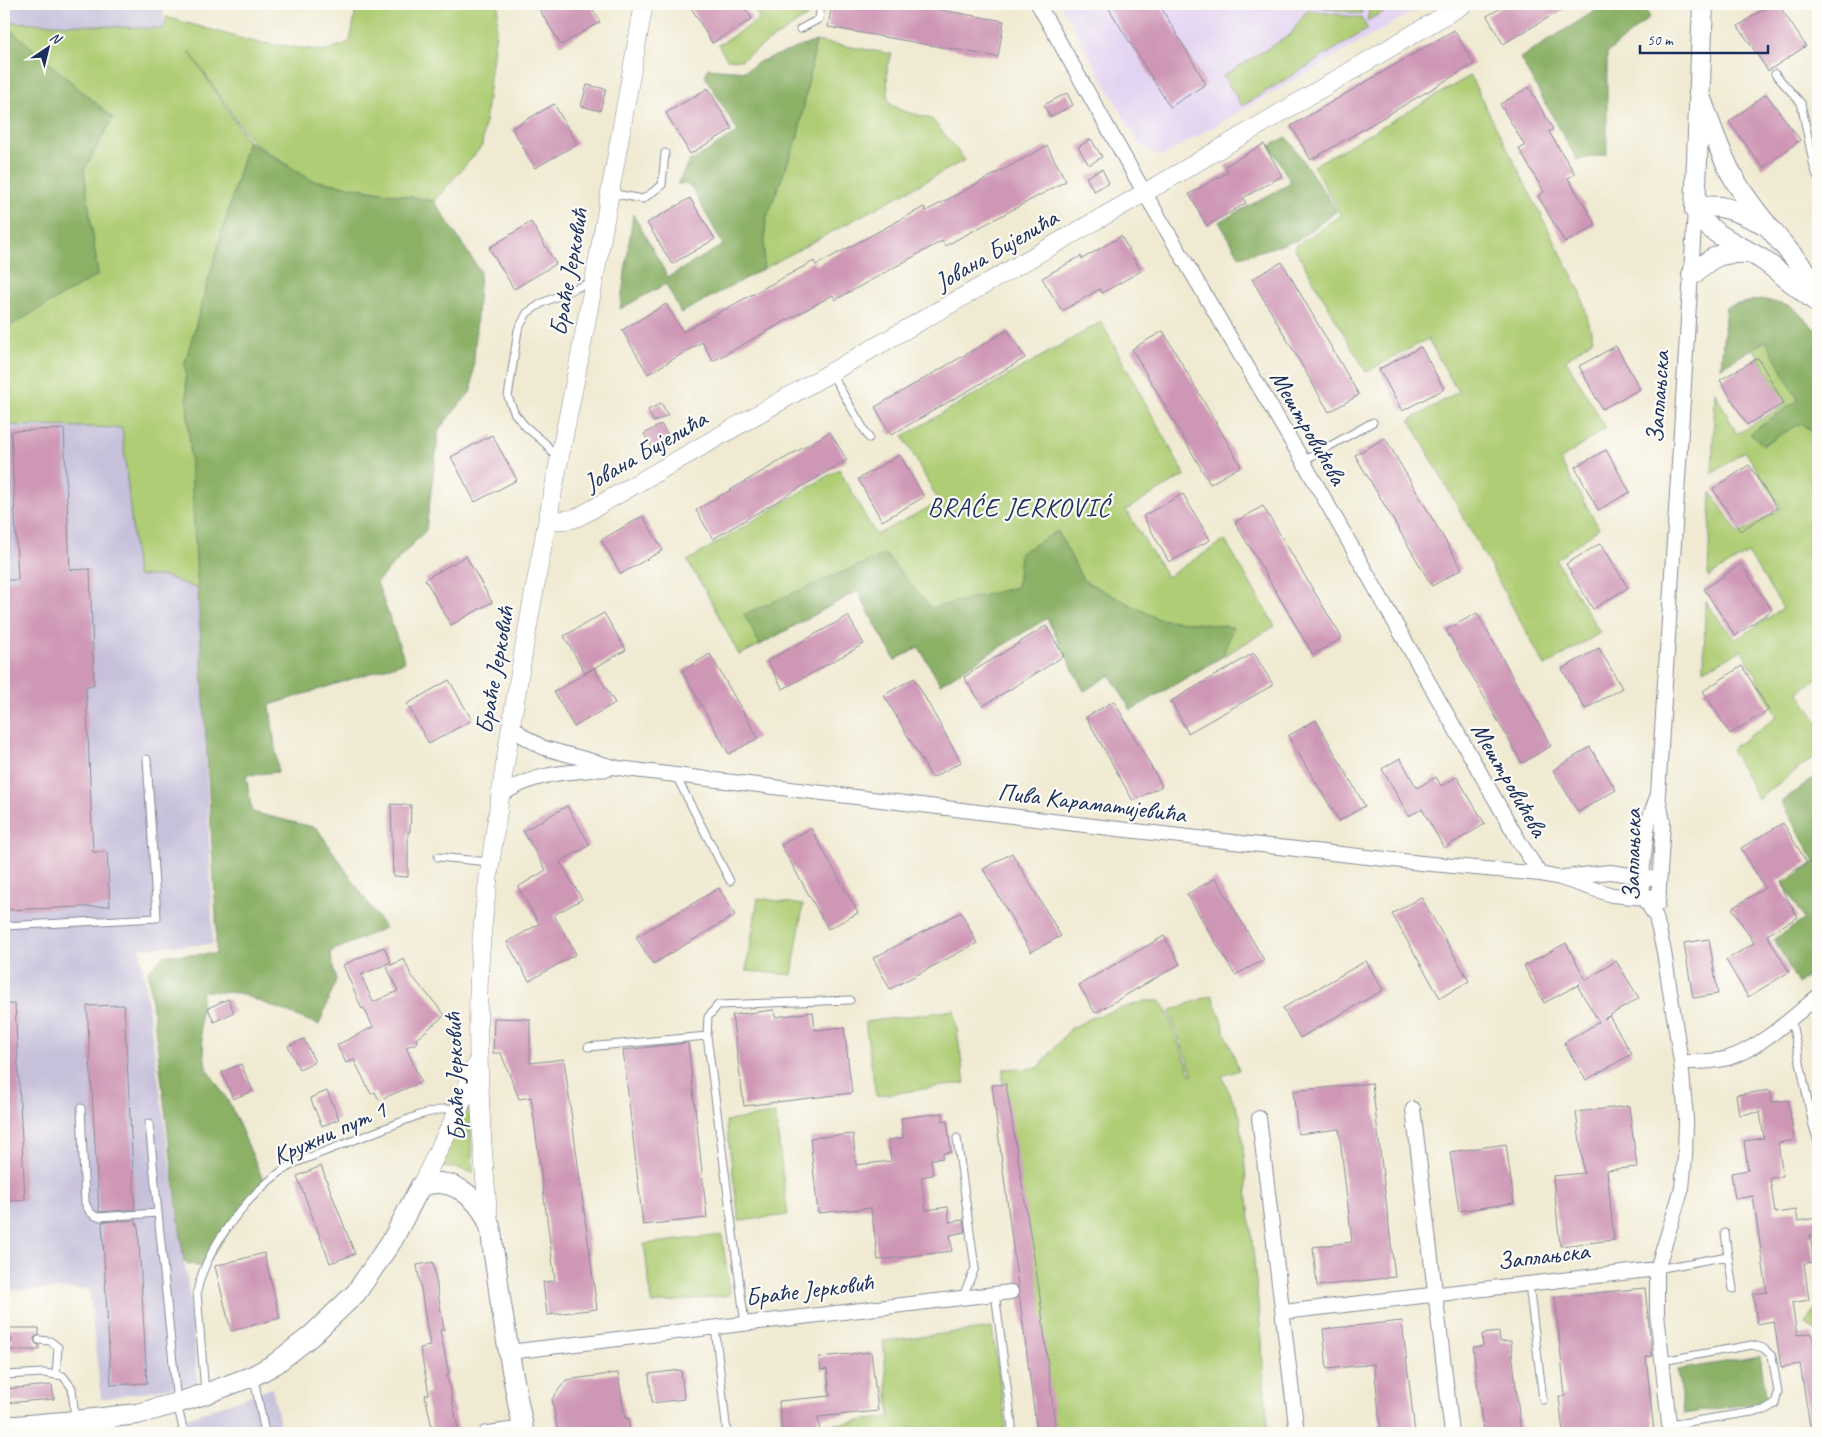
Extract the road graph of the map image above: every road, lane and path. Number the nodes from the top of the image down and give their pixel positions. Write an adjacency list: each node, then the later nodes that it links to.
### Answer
1 (644, 4): 12 (street, Браће Јерковић)
2 (822, 4): 6 (lane)
3 (1038, 4): 11 (street, Мештровићева)
4 (1464, 4): 11 (street, Јована Бијелића)
5 (1703, 4): 8 (main road, Заплањска)
6 (800, 29)
7 (1775, 74): 10 (lane)
8 (1699, 93): 13 (main road, Заплањска); 14 (main road)
9 (665, 153): 12 (lane)
10 (1818, 178)
11 (1144, 192): 20 (street, Јована Бијелића); 24 (street, Мештровићева)
12 (609, 193): 17 (street, Браће Јерковић)
13 (1695, 210): 14 (main road); 15 (main road); 16 (street, Заплањска)
14 (1768, 226): 18 (main road)
15 (1752, 253): 16 (main road); 19 (main road)
16 (1692, 275): 30 (street, Заплањска)
17 (594, 282): 23 (street, Браће Јерковић); 23 (lane)
18 (1818, 287)
19 (1818, 303)
20 (830, 373): 22 (lane); 25 (street, Јована Бијелића)
21 (1374, 422): 24 (lane)
22 (869, 438)
23 (558, 461): 25 (street, Браће Јерковић)
24 (1303, 461): 34 (street, Мештровићева)
25 (548, 519): 26 (street, Браће Јерковић)
26 (510, 724): 28 (street, Пива Караматијевића); 31 (street, Браће Јерковић)
27 (147, 760): 42 (lane)
28 (618, 768): 29 (street, Пива Караматијевића); 31 (street, Пива Караматијевића)
29 (676, 776): 34 (street, Пива Караматијевића); 38 (lane)
30 (1658, 794): 35 (street, Заплањска); 37 (street, Заплањска)
31 (500, 796): 33 (street, Браће Јерковић)
32 (438, 857): 33 (lane)
33 (489, 862): 48 (street, Браће Јерковић)
34 (1540, 874): 36 (street, Пива Караматијевића)
35 (1642, 876): 36 (street, Пива Караматијевића); 37 (street, Пива Караматијевића); 40 (street, Заплањска)
36 (1560, 878): 40 (street, Пива Караматијевића)
37 (1660, 880): 39 (street, Заплањска)
38 (730, 881)
39 (1660, 895): 40 (street, Пива Караматијевића); 41 (street, Заплањска)
40 (1644, 898): 41 (street, Заплањска)
41 (1656, 917): 49 (street, Заплањска)
42 (4, 926)
43 (1818, 996): 45 (street)
44 (850, 1000): 46 (lane)
45 (1791, 1018): 49 (street); 56 (lane)
46 (707, 1036): 47 (lane); 70 (lane)
47 (588, 1047)
48 (477, 1053): 51 (street); 59 (street, Браће Јерковић)
49 (1682, 1062): 62 (street, Заплањска)
50 (80, 1108): 58 (lane)
51 (459, 1109): 57 (street); 78 (lane, Кружни пут 1)
52 (1413, 1109): 67 (street)
53 (1259, 1118): 69 (street)
54 (149, 1123): 58 (lane)
55 (957, 1138): 68 (lane)
56 (1818, 1141)
57 (420, 1187): 59 (main road); 77 (main road)
58 (158, 1213): 80 (lane)
59 (490, 1226): 73 (main road, Браће Јерковић)
60 (1725, 1233): 61 (lane)
61 (1728, 1256): 62 (lane); 64 (lane)
62 (1657, 1269): 63 (street, Заплањска); 74 (street, Заплањска)
63 (1529, 1284): 67 (street, Заплањска); 79 (lane)
64 (1733, 1289)
65 (1011, 1292): 66 (street, Браће Јерковић)
66 (995, 1293): 68 (street, Браће Јерковић); 90 (lane)
67 (1435, 1295): 69 (street, Заплањска); 92 (street)
68 (963, 1296): 70 (street, Браће Јерковић)
69 (1283, 1312): 91 (street)
70 (745, 1324): 71 (street, Браће Јерковић)
71 (715, 1327): 73 (street, Браће Јерковић); 89 (lane)
72 (38, 1340): 76 (lane)
73 (509, 1352): 84 (main road, Браће Јерковић)
74 (1662, 1360): 85 (street, Заплањска); 85 (lane)
75 (4, 1375): 76 (lane)
76 (56, 1375): 81 (lane)
77 (253, 1376): 78 (main road); 87 (lane)
78 (205, 1394): 80 (main road)
79 (1543, 1400)
80 (177, 1404): 82 (main road); 86 (lane)
81 (76, 1421): 82 (main road); 83 (main road)
82 (110, 1426)
83 (4, 1427)
84 (523, 1429): 88 (lane)
85 (1670, 1429)
86 (184, 1433)
87 (265, 1433)
88 (484, 1433)
89 (727, 1433)
90 (1011, 1433)
91 (1297, 1433)
92 (1452, 1433)

